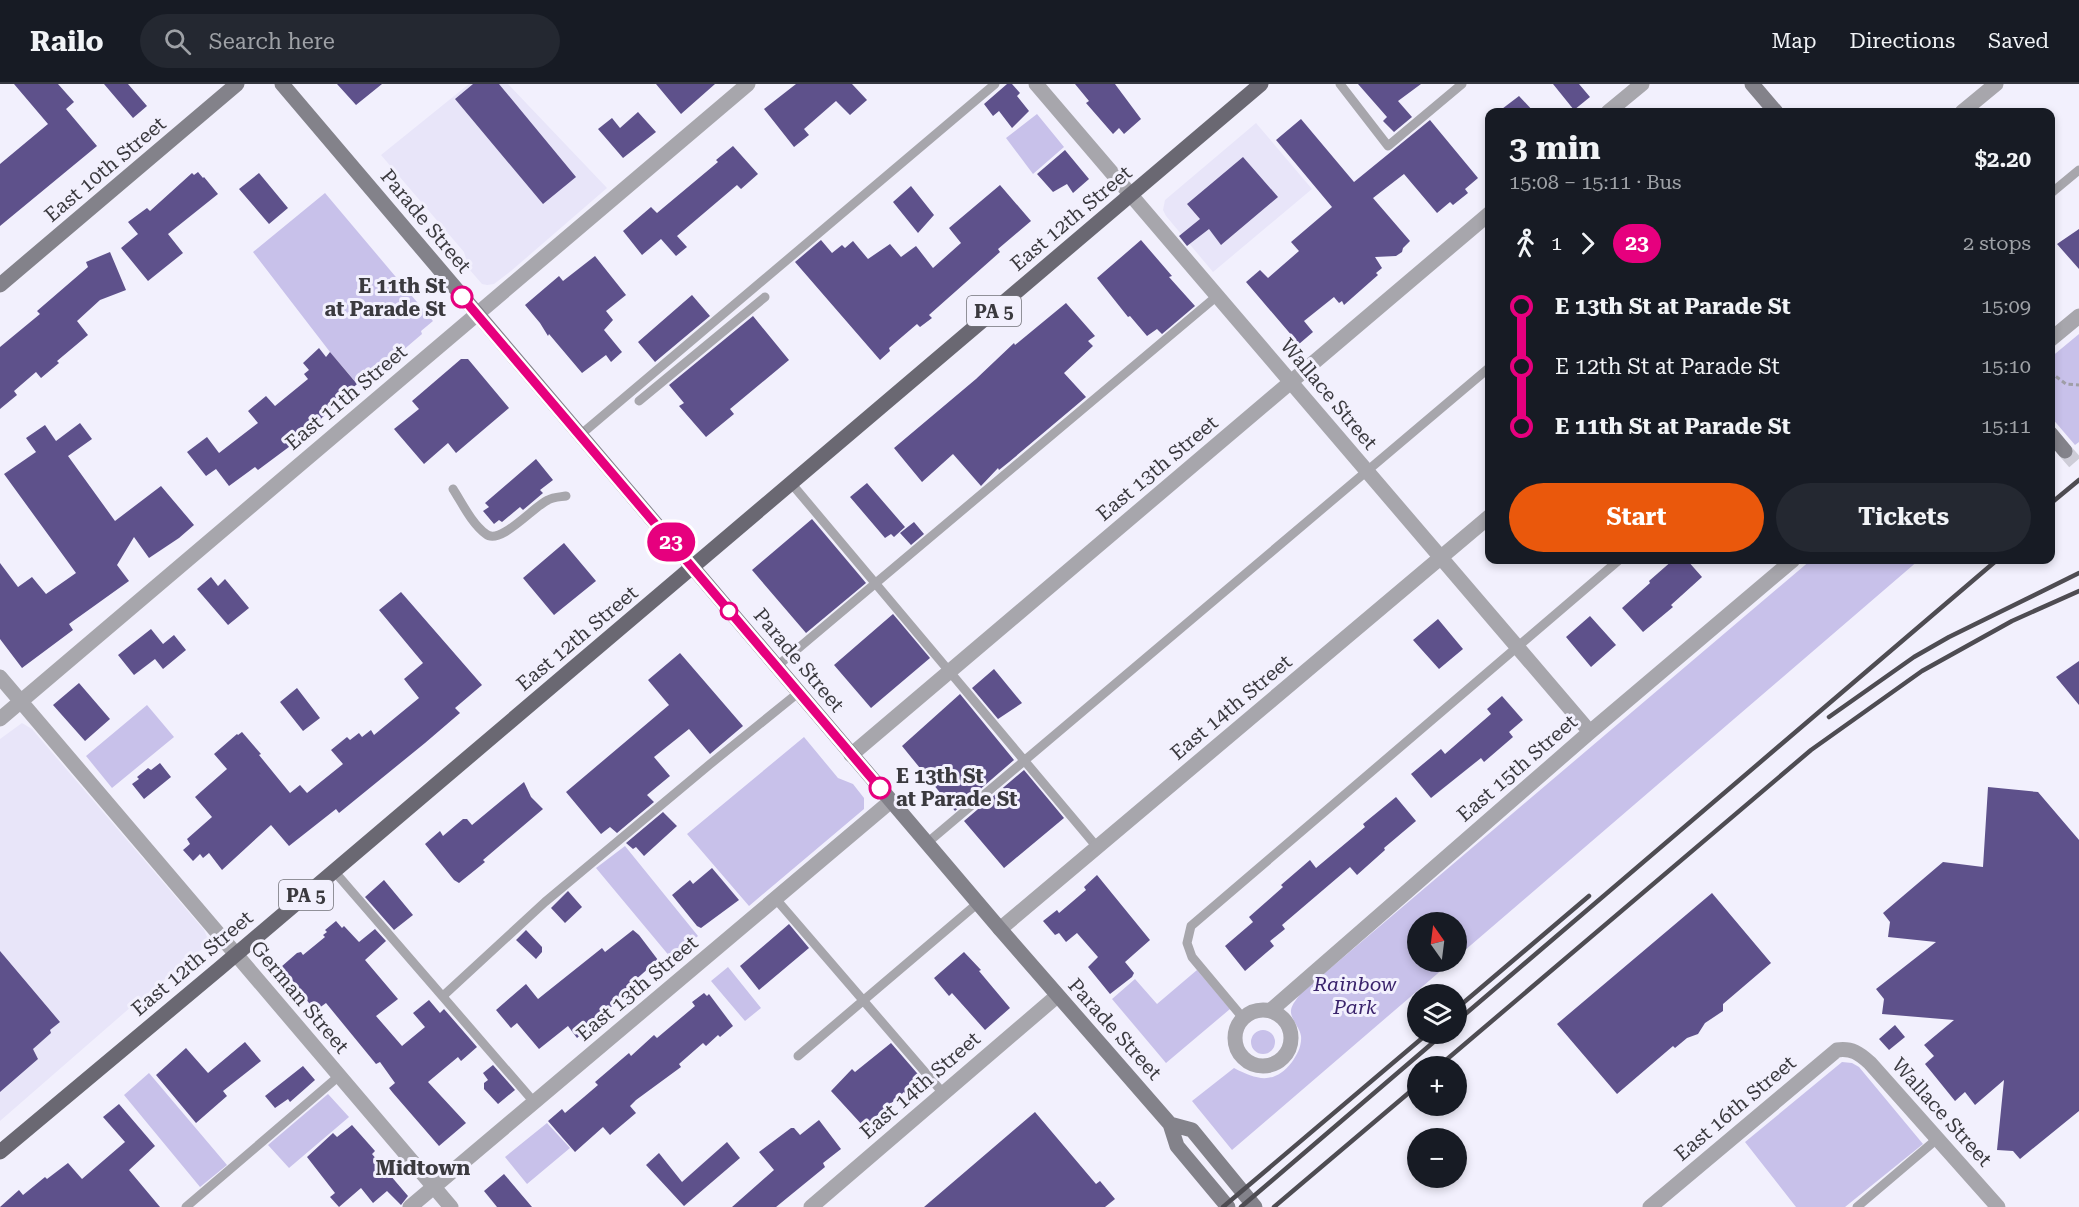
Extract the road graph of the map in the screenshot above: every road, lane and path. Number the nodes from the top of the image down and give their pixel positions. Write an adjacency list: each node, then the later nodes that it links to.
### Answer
1 (237, 84): 19 (main road, East 10th Street)
2 (282, 84): 22 (main road, Parade Street)
3 (748, 84): 22 (street, East 11th Street)
4 (995, 84): 30 (lane)
5 (1036, 84): 17 (street, Wallace Street)
6 (1261, 84): 17 (main road, East 12th Street / PA 5)
7 (1340, 84): 8 (lane)
8 (1462, 84)
9 (1642, 84): 12 (street)
10 (1752, 84): 13 (main road)
11 (1996, 84): 14 (street)
12 (1613, 108)
13 (1773, 108)
14 (1967, 108)
15 (2079, 170): 16 (lane)
16 (2055, 190)
17 (1131, 195): 20 (street, Wallace Street); 34 (main road, East 12th Street / PA 5)
18 (1485, 217): 27 (street, East 13th Street)
19 (0, 285)
20 (1217, 296): 27 (street, Wallace Street); 42 (lane)
21 (765, 297): 29 (lane)
22 (477, 314): 30 (main road, Parade Street); 48 (street, East 11th Street)
23 (2079, 316): 24 (street)
24 (2055, 336)
25 (1485, 372): 33 (lane)
26 (2055, 376): 28 (path)
27 (1292, 381): 33 (street, Wallace Street); 45 (street, East 13th Street)
28 (2079, 386)
29 (639, 401)
30 (579, 436): 41 (main road, Parade Street)
31 (2055, 439): 32 (main road)
32 (2065, 450)
33 (1368, 471): 38 (street, Wallace Street); 52 (lane)
34 (791, 483): 41 (main road, East 12th Street / PA 5); 42 (lane)
35 (453, 489): 36 (lane)
36 (566, 496)
37 (1485, 520): 38 (street, East 14th Street)
38 (1442, 557): 43 (street, Wallace Street); 55 (street, East 14th Street)
39 (1614, 564): 43 (lane)
40 (1788, 564): 50 (street, East 15th Street)
41 (692, 567): 44 (main road, Parade Street); 56 (main road, East 12th Street / PA 5)
42 (875, 584): 44 (lane); 45 (lane)
43 (1517, 646): 50 (street, Wallace Street); 65 (lane)
44 (776, 667): 47 (main road, Parade Street)
45 (949, 672): 51 (street, East 13th Street); 52 (lane)
46 (0, 677): 48 (street, German Street)
47 (798, 693): 51 (main road, Parade Street); 61 (lane)
48 (20, 701): 49 (street, East 11th Street); 60 (street, German Street)
49 (0, 719)
50 (1590, 732): 64 (street, East 15th Street)
51 (851, 755): 53 (main road, Parade Street)
52 (1025, 761): 54 (lane); 55 (lane)
53 (891, 801): 54 (main road, Parade Street); 57 (street, East 13th Street)
54 (927, 843): 58 (main road, Parade Street)
55 (1097, 847): 59 (street, East 14th Street)
56 (334, 871): 60 (main road, East 12th Street / PA 5); 61 (lane)
57 (776, 898): 63 (lane); 70 (street, East 13th Street)
58 (978, 903): 59 (main road, Parade Street); 63 (lane)
59 (1000, 929): 62 (main road, Parade Street)
60 (236, 954): 68 (street, German Street); 73 (main road, East 12th Street / PA 5)
61 (443, 996): 70 (lane)
62 (1057, 996): 69 (street, East 14th Street); 71 (main road, Parade Street)
63 (863, 1000): 67 (lane); 69 (lane)
64 (1270, 1011): 65 (street, East 15th Street); 65 (street)
65 (1243, 1018)
66 (1850, 1050): 72 (street, Wallace Street); 81 (street, East 16th Street)
67 (798, 1056)
68 (339, 1076): 74 (street, German Street); 75 (lane)
69 (943, 1093): 78 (street, East 14th Street)
70 (534, 1102): 74 (street, East 13th Street)
71 (1170, 1124): 79 (main road, Parade Street); 80 (main road, Parade Street)
72 (1937, 1139): 82 (lane); 83 (street, Wallace Street)
73 (0, 1152)
74 (434, 1187): 76 (street, East 13th Street); 77 (street, German Street)
75 (186, 1207)
76 (410, 1207)
77 (451, 1207)
78 (811, 1207)
79 (1228, 1207)
80 (1255, 1207)
81 (1650, 1207)
82 (1857, 1207)
83 (1998, 1207)

